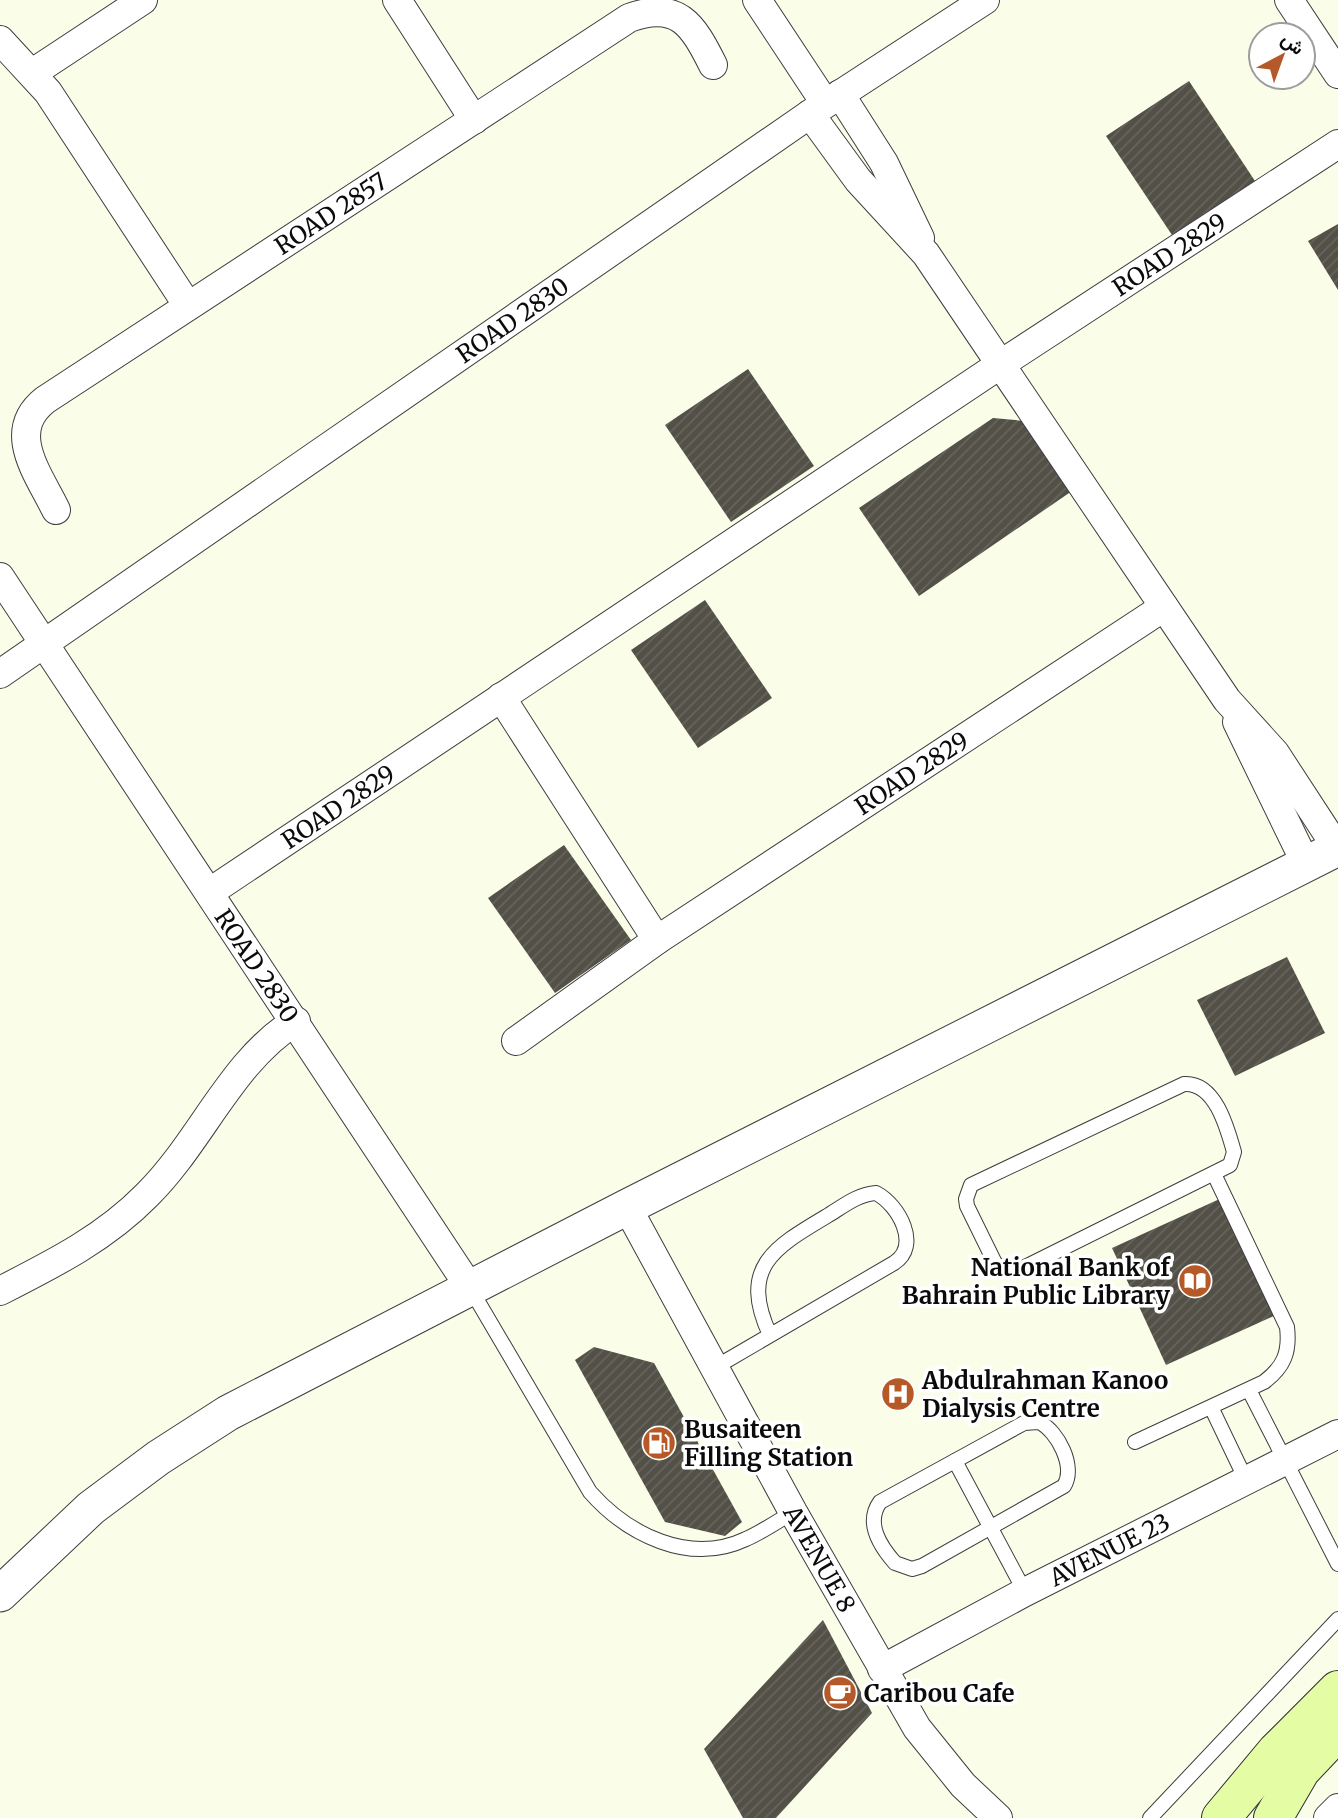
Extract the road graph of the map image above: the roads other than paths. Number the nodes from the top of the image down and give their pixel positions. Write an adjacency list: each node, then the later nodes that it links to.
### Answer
1 (143, 0): 8 (street)
2 (397, 0): 11 (street)
3 (757, 0): 10 (street)
4 (985, 0): 10 (street, ROAD 2830)
5 (1289, 0): 9 (street)
6 (0, 40): 8 (street)
7 (713, 65): 11 (street, ROAD 2857)
8 (33, 72): 13 (street)
9 (1338, 74)
10 (825, 104): 14 (street); 18 (street, ROAD 2830)
11 (474, 120): 13 (street, ROAD 2857)
12 (1338, 144): 14 (street, ROAD 2829)
13 (188, 306): 15 (street, ROAD 2857)
14 (1001, 365): 17 (street); 20 (street, ROAD 2829)
15 (56, 510)
16 (0, 577): 18 (street)
17 (1164, 607): 21 (street); 25 (street, ROAD 2829)
18 (44, 643): 19 (street, ROAD 2830); 24 (street, ROAD 2830)
19 (0, 674)
20 (501, 697): 24 (street, ROAD 2829); 25 (street)
21 (1227, 701): 22 (street); 23 (street)
22 (1337, 848): 23 (street)
23 (1306, 864): 29 (street)
24 (210, 892): 26 (street, ROAD 2830)
25 (657, 940): 27 (street, ROAD 2829)
26 (296, 1021): 30 (street, ROAD 2830); 31 (street)
27 (516, 1041)
28 (1214, 1174): 28 (lane); 34 (lane)
29 (627, 1207): 30 (street); 33 (street, AVENUE 8)
30 (470, 1288): 41 (lane); 45 (street)
31 (0, 1292)
32 (771, 1335): 32 (lane); 33 (lane)
33 (714, 1368): 41 (street, AVENUE 8)
34 (1249, 1390): 35 (lane); 39 (lane)
35 (1212, 1409): 37 (lane); 40 (lane)
36 (1338, 1434): 39 (street, AVENUE 23)
37 (1135, 1442)
38 (955, 1461): 42 (lane); 42 (lane); 42 (lane)
39 (1283, 1462): 40 (street, AVENUE 23); 43 (lane)
40 (1246, 1480): 44 (street, AVENUE 23)
41 (793, 1512): 47 (street, AVENUE 8)
42 (991, 1527): 44 (lane)
43 (1338, 1564)
44 (1025, 1592): 47 (street, AVENUE 23)
45 (0, 1594)
46 (1338, 1619): 53 (lane)
47 (882, 1669): 52 (street, AVENUE 8)
48 (1338, 1690): 54 (main road)
49 (1338, 1731): 55 (main road)
50 (1338, 1763): 56 (main road)
51 (1338, 1808): 57 (street)
52 (998, 1818)
53 (1150, 1818)
54 (1221, 1818)
55 (1273, 1818)
56 (1282, 1818)
57 (1328, 1818)

